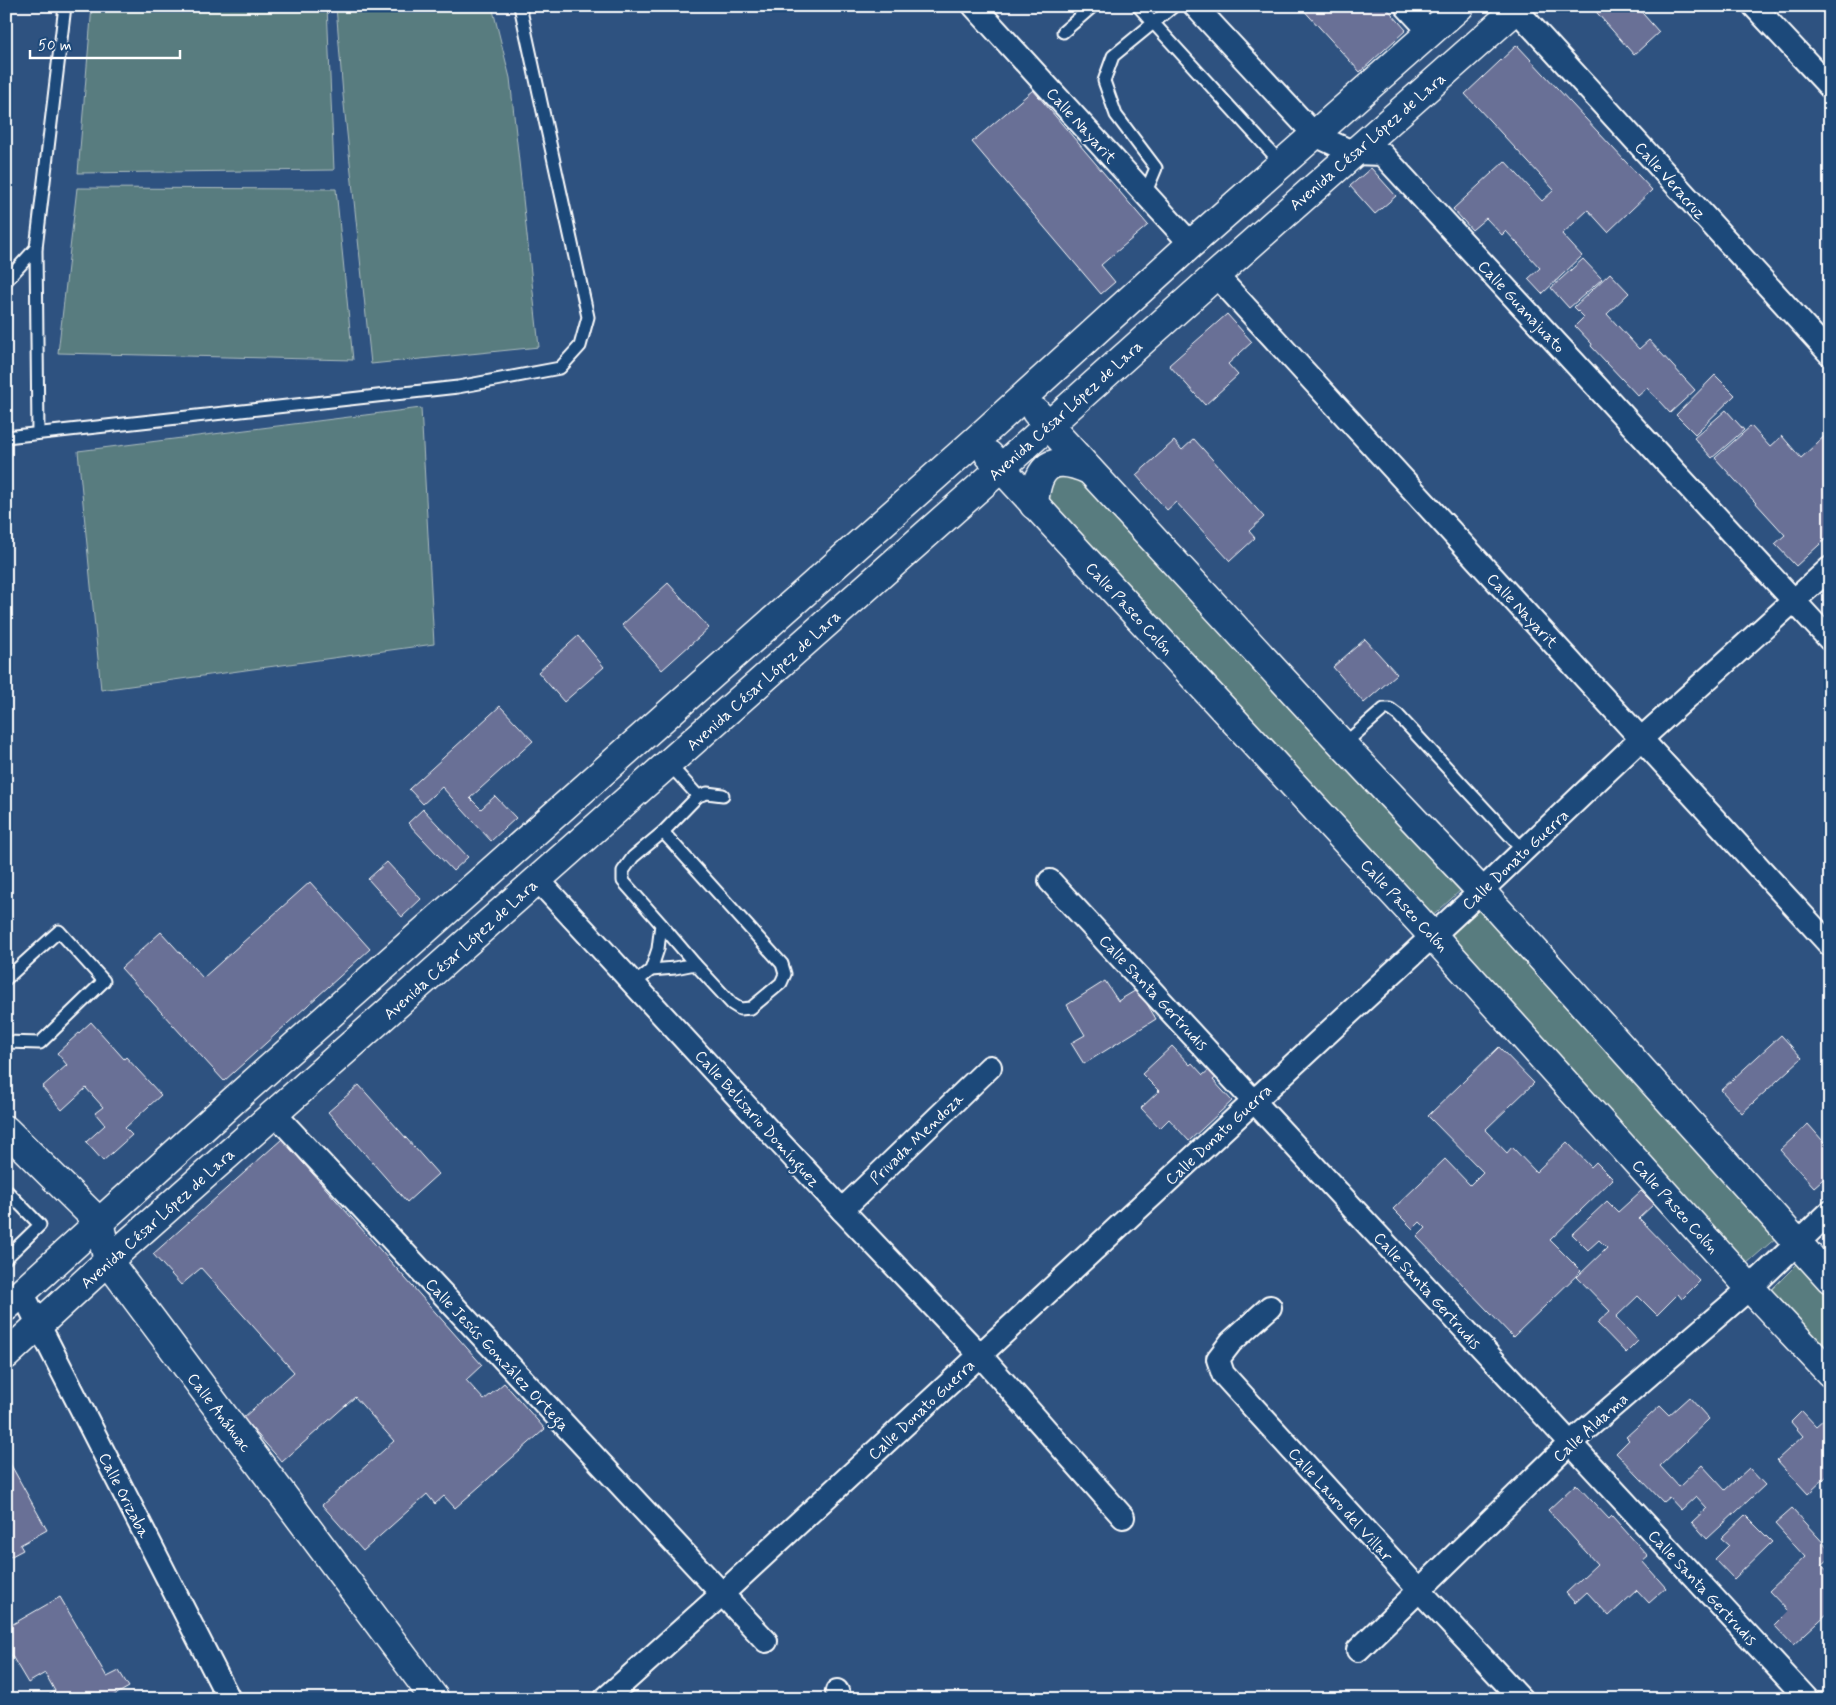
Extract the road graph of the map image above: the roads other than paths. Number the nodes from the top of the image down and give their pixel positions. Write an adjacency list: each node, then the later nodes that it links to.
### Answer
1 (65, 6): 21 (lane)
2 (520, 6): 27 (lane)
3 (974, 6): 19 (street, Calle Nayarit)
4 (1093, 6): 13 (lane)
5 (1138, 6): 12 (lane)
6 (1174, 6): 12 (lane)
7 (1195, 6): 16 (street, Calle Guanajuato)
8 (1406, 6): 14 (street)
9 (1460, 6): 14 (main road)
10 (1754, 6): 15 (street)
11 (1516, 7): 17 (main road, Avenida César López de Lara); 24 (street, Calle Veracruz)
12 (1154, 23): 18 (lane); 19 (lane)
13 (1063, 32)
14 (1430, 33): 16 (main road)
15 (1830, 87)
16 (1315, 135): 17 (street, Calle Guanajuato); 18 (main road)
17 (1354, 153): 22 (main road, Avenida César López de Lara); 34 (street, Calle Guanajuato)
18 (1282, 164): 20 (main road)
19 (1145, 194): 20 (street, Calle Nayarit)
20 (1191, 244): 25 (main road)
21 (36, 248): 23 (lane); 27 (lane)
22 (1216, 275): 26 (main road, Avenida César López de Lara); 36 (street, Calle Nayarit)
23 (6, 281)
24 (1830, 354)
25 (1023, 398): 26 (main road); 29 (main road)
26 (1048, 425): 30 (main road, Avenida César López de Lara); 31 (main road)
27 (38, 433): 28 (lane)
28 (6, 437)
29 (976, 440): 30 (main road, Calle Paseo Colón); 60 (main road)
30 (1001, 468): 32 (main road, Calle Paseo Colón); 38 (main road, Avenida César López de Lara)
31 (1089, 470): 32 (main road); 37 (main road)
32 (1034, 505): 47 (main road, Calle Paseo Colón)
33 (1830, 568): 34 (street, Calle Donato Guerra)
34 (1794, 600): 35 (street, Calle Guanajuato); 36 (street, Calle Donato Guerra)
35 (1830, 640)
36 (1641, 739): 42 (street, Calle Donato Guerra); 48 (street, Calle Nayarit)
37 (1343, 745): 42 (lane); 45 (main road)
38 (668, 764): 40 (lane); 43 (main road, Avenida César López de Lara)
39 (723, 795): 40 (lane)
40 (698, 796): 41 (lane)
41 (663, 832): 46 (lane); 49 (lane)
42 (1524, 851): 45 (street, Calle Donato Guerra)
43 (538, 880): 50 (street, Calle Belisario Domínguez); 55 (main road, Avenida César López de Lara)
44 (1050, 881): 54 (street, Calle Santa Gertrudis)
45 (1481, 892): 47 (street, Calle Donato Guerra); 61 (main road)
46 (662, 924): 49 (lane); 50 (lane)
47 (1433, 936): 54 (street, Calle Donato Guerra); 65 (main road, Calle Paseo Colón)
48 (1830, 945)
49 (694, 964): 50 (lane)
50 (643, 977): 58 (street, Calle Belisario Domínguez)
51 (6, 979): 52 (lane)
52 (6, 1042)
53 (990, 1067): 58 (street, Privada Mendoza)
54 (1254, 1100): 70 (street, Calle Donato Guerra); 72 (street, Calle Santa Gertrudis)
55 (275, 1114): 63 (main road, Avenida César López de Lara); 75 (street, Calle Jesús González Ortega)
56 (6, 1130): 60 (main road)
57 (6, 1190): 62 (lane)
58 (842, 1210): 70 (street, Calle Belisario Domínguez)
59 (1830, 1212): 61 (street, Calle Aldama)
60 (99, 1222): 63 (main road, Calle Anáhuac); 66 (main road)
61 (1797, 1244): 64 (main road); 65 (street, Calle Aldama)
62 (6, 1258)
63 (108, 1261): 68 (main road, Avenida César López de Lara); 79 (main road, Calle Anáhuac)
64 (1830, 1279)
65 (1750, 1288): 71 (main road, Calle Paseo Colón); 72 (street, Calle Aldama)
66 (14, 1299): 68 (street, Calle Orizaba)
67 (1270, 1308): 74 (street, Calle Lauro del Villar)
68 (38, 1325): 69 (main road, Avenida César López de Lara); 78 (street, Calle Orizaba)
69 (6, 1355)
70 (980, 1355): 73 (street, Calle Belisario Domínguez); 75 (street, Calle Donato Guerra)
71 (1830, 1373)
72 (1569, 1444): 74 (street, Calle Aldama); 82 (street, Calle Santa Gertrudis)
73 (1123, 1517)
74 (1420, 1591): 77 (street, Calle Aldama); 81 (street, Calle Lauro del Villar)
75 (722, 1594): 76 (street, Calle Jesús González Ortega); 80 (street, Calle Donato Guerra)
76 (766, 1641)
77 (1358, 1650)
78 (229, 1699)
79 (435, 1699)
80 (605, 1699)
81 (1521, 1699)
82 (1808, 1699)

